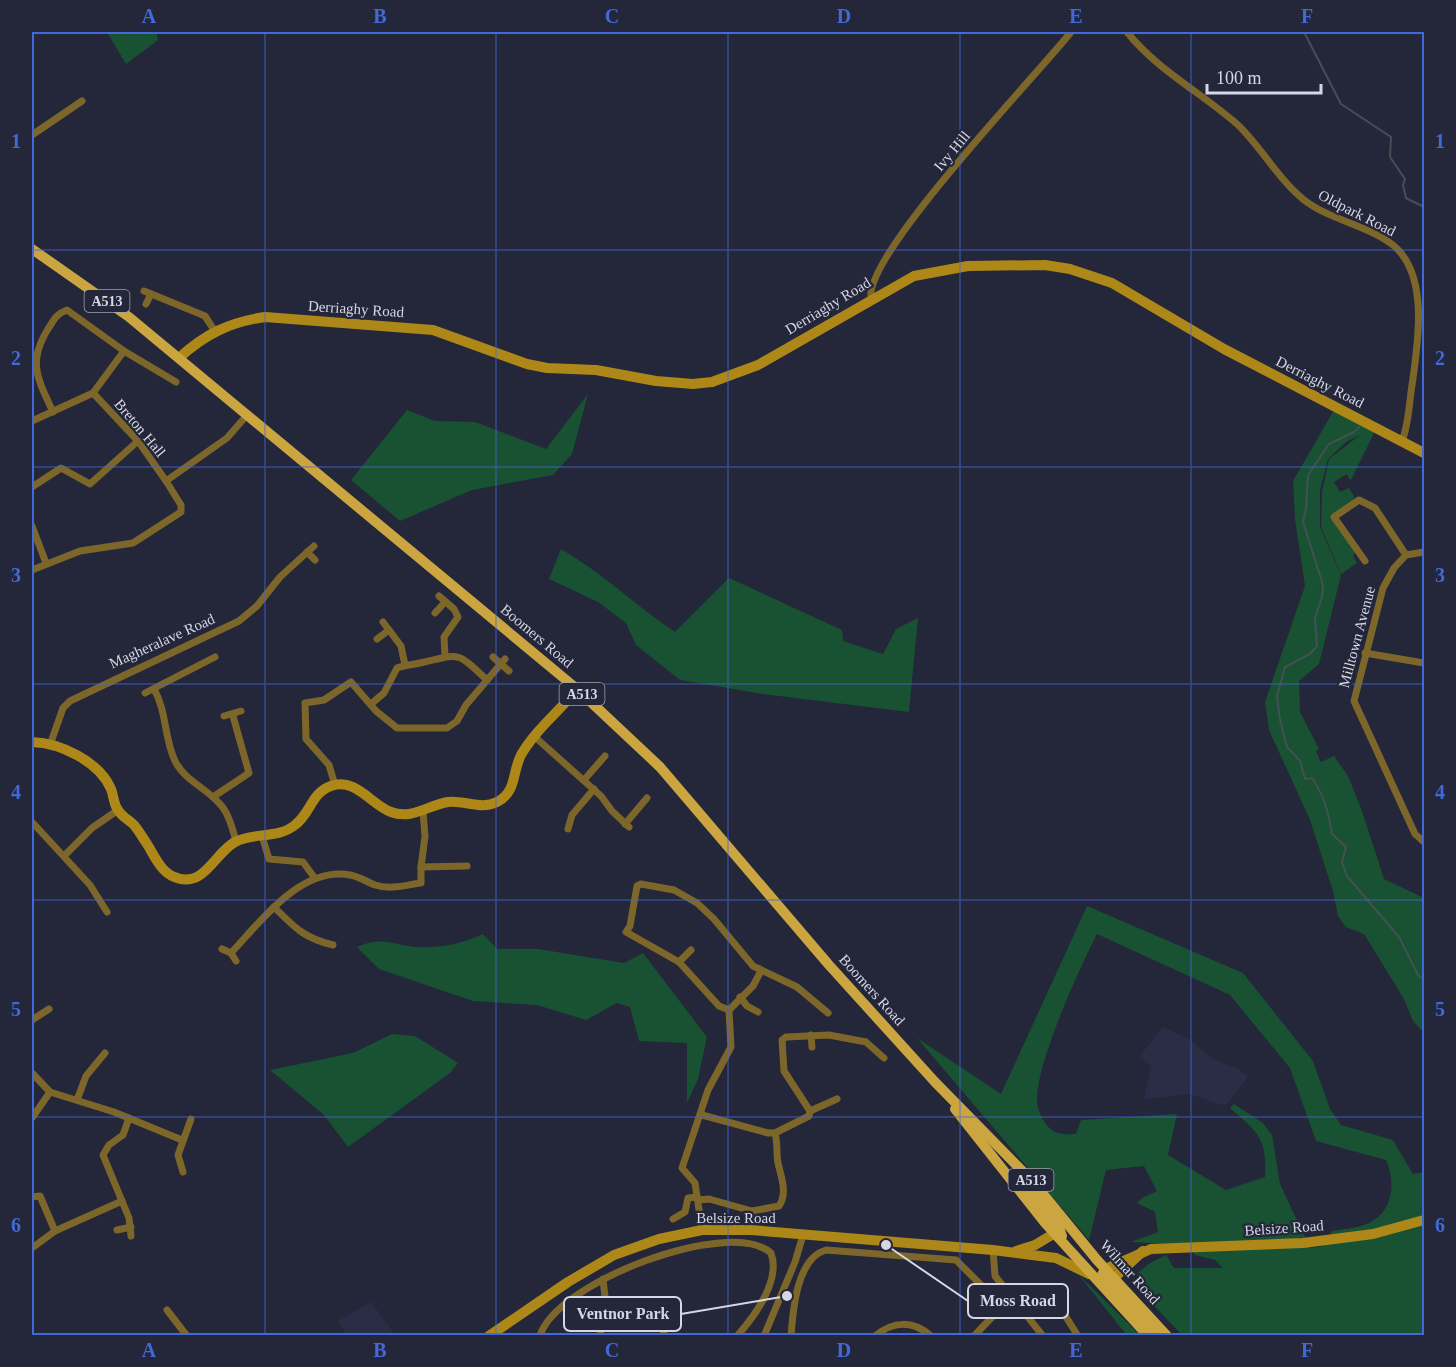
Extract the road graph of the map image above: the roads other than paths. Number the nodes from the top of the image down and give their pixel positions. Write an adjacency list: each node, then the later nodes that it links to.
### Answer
1 (1071, 32): 6 (street, Ivy Hill)
2 (1127, 32): 18 (street, Oldpark Road)
3 (82, 101): 4 (street)
4 (32, 135)
5 (32, 249): 11 (main road, A513)
6 (872, 298): 8 (street, Derriaghy Road); 18 (street, Derriaghy Road)
7 (146, 304): 8 (street)
8 (214, 330): 11 (street, Derriaghy Road)
9 (35, 344): 10 (street); 14 (street)
10 (124, 351): 12 (street); 13 (street)
11 (179, 358): 15 (main road, Boomers Road / A513)
12 (169, 388)
13 (93, 393): 14 (street); 17 (street, Breton Hall)
14 (52, 412): 16 (street)
15 (248, 414): 20 (street, Breton Hall); 47 (main road, Boomers Road / A513)
16 (32, 421)
17 (138, 441): 20 (street, Breton Hall); 21 (street)
18 (1402, 441): 19 (street, Derriaghy Road)
19 (1425, 453)
20 (166, 481): 29 (street, Breton Hall)
21 (32, 487)
22 (32, 526): 29 (street)
23 (314, 546): 24 (street, Magheralave Road)
24 (308, 552): 27 (street); 55 (street, Magheralave Road)
25 (1425, 552): 26 (street)
26 (1406, 555): 28 (street); 37 (street, Milltown Avenue)
27 (315, 560)
28 (1365, 561)
29 (46, 563): 30 (street, Breton Hall)
30 (32, 570)
31 (439, 596): 32 (street)
32 (445, 602): 33 (street); 38 (street)
33 (435, 613)
34 (383, 622): 35 (street)
35 (389, 630): 36 (street); 43 (street)
36 (377, 639)
37 (1365, 653): 42 (street); 68 (street, Milltown Avenue)
38 (445, 656): 43 (street); 45 (street)
39 (216, 657): 46 (street)
40 (493, 657): 41 (street)
41 (503, 662): 44 (street); 45 (street)
42 (1425, 663)
43 (405, 665): 49 (street)
44 (509, 671)
45 (487, 680): 49 (street)
46 (154, 689): 48 (street); 60 (street)
47 (577, 689): 53 (street); 93 (main road, Boomers Road / A513)
48 (145, 693)
49 (371, 704): 58 (street)
50 (241, 711): 52 (street)
51 (224, 716): 52 (street)
52 (233, 716): 60 (street)
53 (535, 737): 57 (street); 63 (street)
54 (32, 742): 55 (street)
55 (50, 745): 62 (street)
56 (605, 756): 57 (street)
57 (584, 780): 59 (street)
58 (335, 784): 63 (street); 66 (street)
59 (594, 789): 61 (street); 65 (street)
60 (213, 798): 67 (street)
61 (647, 798)
62 (118, 810): 67 (street); 69 (street)
63 (423, 811): 71 (street)
64 (32, 822): 69 (street)
65 (568, 829)
66 (262, 836): 67 (street); 72 (street)
67 (236, 841)
68 (1425, 842)
69 (65, 855): 74 (street)
70 (467, 866): 71 (street)
71 (421, 867): 72 (street)
72 (314, 877): 73 (street)
73 (274, 907): 75 (street); 78 (street)
74 (107, 912)
75 (333, 945)
76 (222, 949): 78 (street)
77 (691, 950): 80 (street)
78 (231, 953): 79 (street)
79 (236, 961)
80 (679, 962): 81 (street); 84 (street)
81 (761, 971): 82 (street); 86 (street)
82 (740, 997): 84 (street); 85 (street)
83 (49, 1009): 87 (street)
84 (729, 1010): 98 (street)
85 (758, 1012)
86 (828, 1012)
87 (32, 1020)
88 (811, 1035): 89 (street); 91 (street); 97 (street)
89 (812, 1047)
90 (105, 1053): 96 (street)
91 (884, 1058)
92 (32, 1073): 94 (street)
93 (935, 1082): 104 (main road, Boomers Road / A513); 116 (main road, Boomers Road / A513)
94 (50, 1092): 96 (street); 99 (street)
95 (837, 1099): 97 (street)
96 (77, 1100): 100 (street)
97 (810, 1111): 102 (street)
98 (702, 1114): 102 (street); 107 (street)
99 (32, 1118)
100 (129, 1118): 103 (street); 108 (street)
101 (191, 1119): 103 (street)
102 (776, 1132): 107 (street)
103 (183, 1140): 105 (street)
104 (1007, 1156): 112 (main road, Boomers Road / A513); 116 (main road, A513)
105 (183, 1172)
106 (32, 1197): 115 (street)
107 (697, 1198): 109 (street); 114 (street)
108 (122, 1201): 111 (street); 115 (street)
109 (673, 1219)
110 (1425, 1220): 125 (street, Belsize Road)
111 (131, 1227): 113 (street); 118 (street)
112 (1071, 1229): 116 (street, Belsize Road); 125 (main road, Wilmar Road / A513)
113 (117, 1230)
114 (702, 1230): 117 (street, Belsize Road); 131 (street, Belsize Road)
115 (55, 1231): 120 (street)
116 (1057, 1231): 119 (main road, Boomers Road / A513); 122 (street, Belsize Road)
117 (803, 1235): 121 (street, Belsize Road); 136 (street)
118 (130, 1236)
119 (1061, 1242): 123 (street); 124 (main road, Wilmar Road / A513)
120 (32, 1248)
121 (993, 1250): 122 (street, Belsize Road); 127 (street)
122 (1009, 1252): 123 (street, Belsize Road)
123 (1041, 1256): 124 (street, Belsize Road)
124 (1090, 1275): 125 (street, Belsize Road); 143 (main road, Wilmar Road / A513)
125 (1108, 1275): 144 (main road, A513); 145 (main road, Wilmar Road / A513)
126 (603, 1280): 132 (street); 133 (street); 135 (street)
127 (1019, 1306): 141 (street); 142 (street)
128 (675, 1307): 134 (street)
129 (167, 1310): 130 (street)
130 (187, 1335)
131 (489, 1335)
132 (540, 1335)
133 (600, 1335)
134 (662, 1335)
135 (737, 1335)
136 (764, 1335)
137 (791, 1335): 140 (street)
138 (875, 1335): 139 (street)
139 (931, 1335)
140 (974, 1335)
141 (1043, 1335)
142 (1078, 1335)
143 (1148, 1335)
144 (1155, 1335)
145 (1167, 1335)

